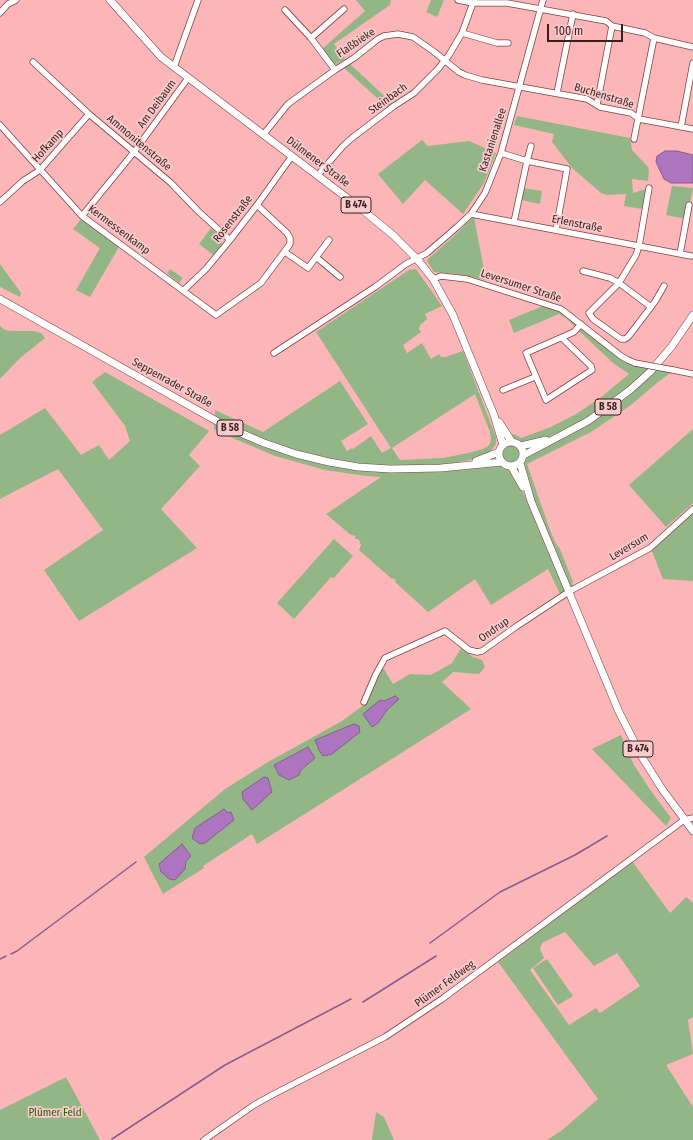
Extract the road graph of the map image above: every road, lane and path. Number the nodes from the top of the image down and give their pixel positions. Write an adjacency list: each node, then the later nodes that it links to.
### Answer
1 (16, 0): 10 (street)
2 (110, 0): 21 (main road, Dülmener Straße / B 474)
3 (198, 0): 21 (street)
4 (458, 0): 6 (street)
5 (543, 0): 7 (street, Kastanienallee)
6 (473, 2): 7 (street); 13 (street, Steinbach)
7 (541, 8): 11 (street); 24 (street, Kastanienallee)
8 (344, 9): 14 (street)
9 (286, 10): 14 (street)
10 (0, 13)
11 (573, 14): 12 (street); 25 (street)
12 (612, 26): 15 (street); 26 (street)
13 (462, 33): 16 (street); 18 (street, Steinbach)
14 (311, 38): 22 (street)
15 (654, 38): 17 (street); 28 (street)
16 (508, 43)
17 (693, 46)
18 (444, 60): 22 (street, Flaßbieke); 24 (street, Flaßbieke); 40 (street, Steinbach)
19 (33, 62): 27 (street, Ammonitenstraße)
20 (693, 63): 30 (street)
21 (175, 65): 23 (main road, Dülmener Straße / B 474)
22 (334, 70): 32 (street, Flaßbieke)
23 (188, 78): 32 (main road, Dülmener Straße / B 474); 35 (street, Am Deibaum)
24 (520, 87): 25 (street, Buchenstraße); 36 (street, Kastanienallee)
25 (557, 93): 26 (street, Buchenstraße)
26 (597, 105): 28 (street, Buchenstraße)
27 (89, 114): 35 (street, Ammonitenstraße); 39 (street, Hofkamp)
28 (639, 119): 30 (street, Buchenstraße); 33 (street)
29 (0, 125): 39 (street, Kermessenkamp)
30 (681, 127): 31 (street, Buchenstraße)
31 (693, 129)
32 (263, 135): 37 (main road, Dülmener Straße / B 474)
33 (634, 139)
34 (531, 146): 38 (street)
35 (134, 152): 46 (street, Am Deibaum); 49 (street, Ammonitenstraße)
36 (501, 153): 38 (street); 45 (street, Kastanienallee)
37 (292, 156): 40 (main road, Dülmener Straße / B 474); 44 (street, Rosenstraße)
38 (527, 161): 47 (street); 48 (street)
39 (40, 170): 42 (street, Hofkamp); 46 (street, Kermessenkamp)
40 (318, 175): 56 (main road, Dülmener Straße / B 474)
41 (649, 188): 51 (street)
42 (0, 202)
43 (689, 205): 53 (street)
44 (257, 206): 49 (street, Rosenstraße); 52 (street)
45 (471, 214): 47 (street, Erlenstraße); 56 (street, Kastanienallee)
46 (82, 216): 62 (street, Kermessenkamp)
47 (514, 222): 48 (street, Erlenstraße)
48 (556, 230): 51 (street, Erlenstraße)
49 (230, 240): 62 (street, Rosenstraße)
50 (328, 240): 55 (street)
51 (639, 246): 53 (street, Erlenstraße); 60 (street)
52 (285, 252): 55 (street); 62 (street, Kermessenkamp)
53 (680, 254): 54 (street, Erlenstraße)
54 (691, 256)
55 (316, 257): 58 (street)
56 (417, 259): 59 (main road, Dülmener Straße / B 474); 68 (street, Kastanienallee)
57 (583, 271): 60 (street)
58 (340, 277)
59 (433, 279): 66 (street, Leversumer Straße); 72 (main road, Dülmener Straße / B 474)
60 (619, 283): 64 (street); 64 (street)
61 (664, 286): 64 (street)
62 (184, 290)
63 (0, 299): 81 (main road, Seppenrader Straße / B 58)
64 (651, 307)
65 (693, 315): 73 (main road, B 58)
66 (580, 324): 67 (street); 69 (street, Leversumer Straße, bridge)
67 (562, 338): 70 (street); 70 (street)
68 (274, 353)
69 (693, 374)
70 (535, 377): 71 (street)
71 (503, 390)
72 (494, 415): 74 (main road, Dülmener Straße / B 474); 75 (main road, Dülmener Straße / B 474)
73 (561, 436): 76 (main road, B 58); 78 (main road, B 58)
74 (512, 442): 75 (main road); 76 (main road)
75 (503, 445): 77 (main road)
76 (521, 446): 78 (main road)
77 (499, 452): 79 (main road); 81 (main road, Seppenrader Straße / B 58)
78 (524, 455): 80 (main road)
79 (502, 462): 81 (main road, Seppenrader Straße / B 58); 82 (main road)
80 (520, 463): 82 (main road); 83 (main road, B 474)
81 (462, 466)
82 (511, 466): 83 (main road, B 474)
83 (531, 501): 85 (main road, B 474)
84 (693, 509): 85 (street, Leversum)
85 (570, 591): 86 (street, Ondrup); 88 (main road, B 474)
86 (364, 702)
87 (693, 818): 88 (street)
88 (684, 820): 89 (main road, B 474); 90 (street, Plümer Feldweg)
89 (693, 831)
90 (204, 1140)

